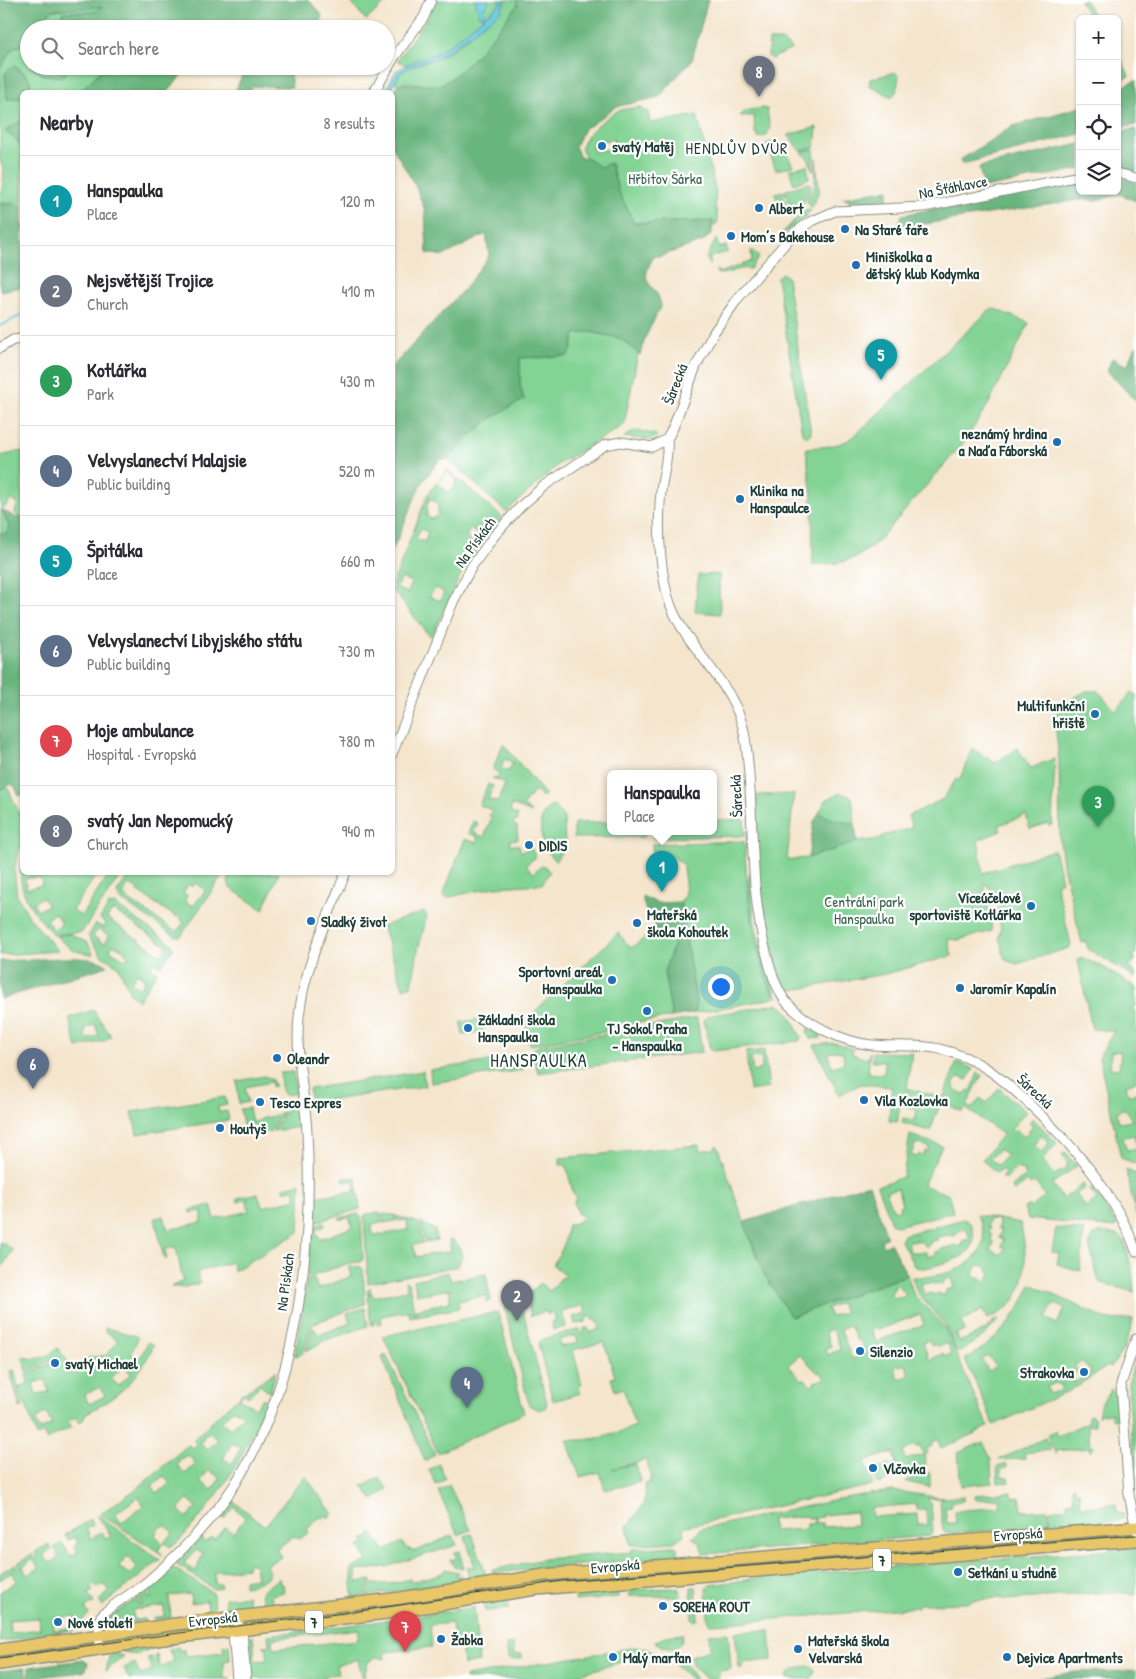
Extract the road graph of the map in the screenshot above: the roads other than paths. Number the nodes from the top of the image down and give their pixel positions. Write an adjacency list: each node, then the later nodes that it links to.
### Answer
1 (430, 0): 2 (street)
2 (395, 56)
3 (384, 75): 4 (street)
4 (375, 90)
5 (1121, 174): 7 (street)
6 (1076, 177): 8 (street, Na Šťáhlavce)
7 (1136, 178)
8 (831, 212): 11 (street, Šárecká)
9 (20, 339): 10 (street)
10 (0, 348)
11 (666, 439): 12 (street, Na Pískách); 14 (street, Šárecká)
12 (395, 747)
13 (345, 875): 22 (street, Na Pískách)
14 (1136, 1251)
15 (1136, 1339): 16 (street)
16 (1129, 1478): 17 (street); 18 (street)
17 (1136, 1490)
18 (1136, 1528): 20 (main road, Evropská / 7)
19 (1136, 1540): 21 (main road, Evropská / 7)
20 (235, 1618): 21 (street); 22 (main road, Evropská / 7)
21 (237, 1631): 24 (main road, Evropská / 7); 26 (street); 27 (street)
22 (99, 1635): 23 (main road, Evropská / 7); 24 (street)
23 (0, 1650)
24 (99, 1650): 25 (main road, Evropská / 7)
25 (0, 1664)
26 (236, 1679)
27 (246, 1679)

